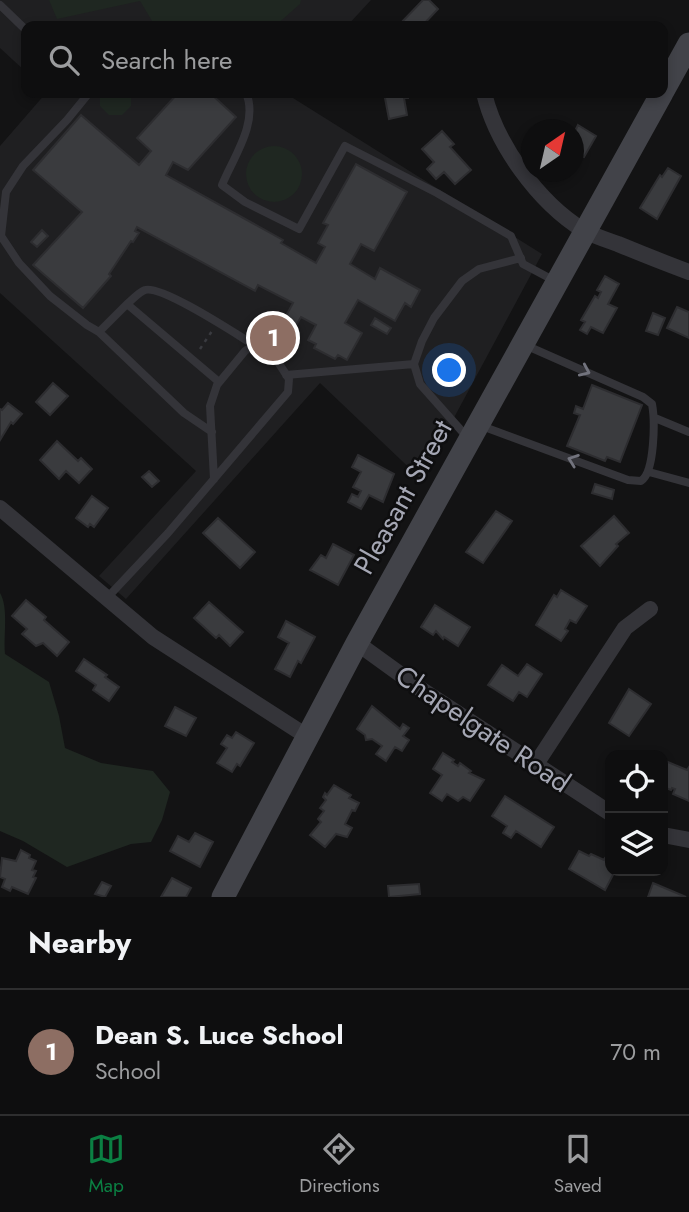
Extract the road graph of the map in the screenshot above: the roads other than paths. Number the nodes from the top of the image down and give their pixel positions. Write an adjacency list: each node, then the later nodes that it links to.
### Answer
1 (0, 5): 2 (lane)
2 (21, 25)
3 (689, 44): 4 (main road, Pleasant Street)
4 (668, 81)
5 (85, 98): 14 (lane)
6 (248, 98): 10 (lane)
7 (485, 98): 9 (street)
8 (659, 98): 9 (main road, Pleasant Street)
9 (584, 231): 11 (street); 12 (main road, Pleasant Street)
10 (520, 258): 12 (lane); 17 (lane)
11 (689, 272)
12 (557, 283): 15 (main road, Pleasant Street)
13 (127, 304): 14 (lane); 16 (lane); 19 (lane)
14 (99, 332): 21 (lane)
15 (522, 344): 20 (lane, one-way to 20); 22 (main road, Pleasant Street)
16 (254, 345): 18 (lane); 19 (lane)
17 (414, 364): 18 (lane); 22 (lane)
18 (286, 375): 25 (lane)
19 (219, 382): 21 (lane)
20 (655, 418): 23 (lane); 24 (lane)
21 (212, 432): 25 (lane)
22 (473, 432): 24 (lane, one-way to 22); 30 (main road, Pleasant Street)
23 (689, 432)
24 (649, 472): 26 (lane)
25 (214, 479): 28 (lane)
26 (689, 484)
27 (0, 508): 28 (street)
28 (106, 599): 31 (street)
29 (650, 609): 32 (street)
30 (356, 643): 31 (main road, Pleasant Street); 32 (street, Chapelgate Road)
31 (308, 737): 36 (main road, Pleasant Street)
32 (536, 764): 33 (street, Chapelgate Road)
33 (605, 810)
34 (668, 836): 35 (street)
35 (689, 840)
36 (223, 897)

